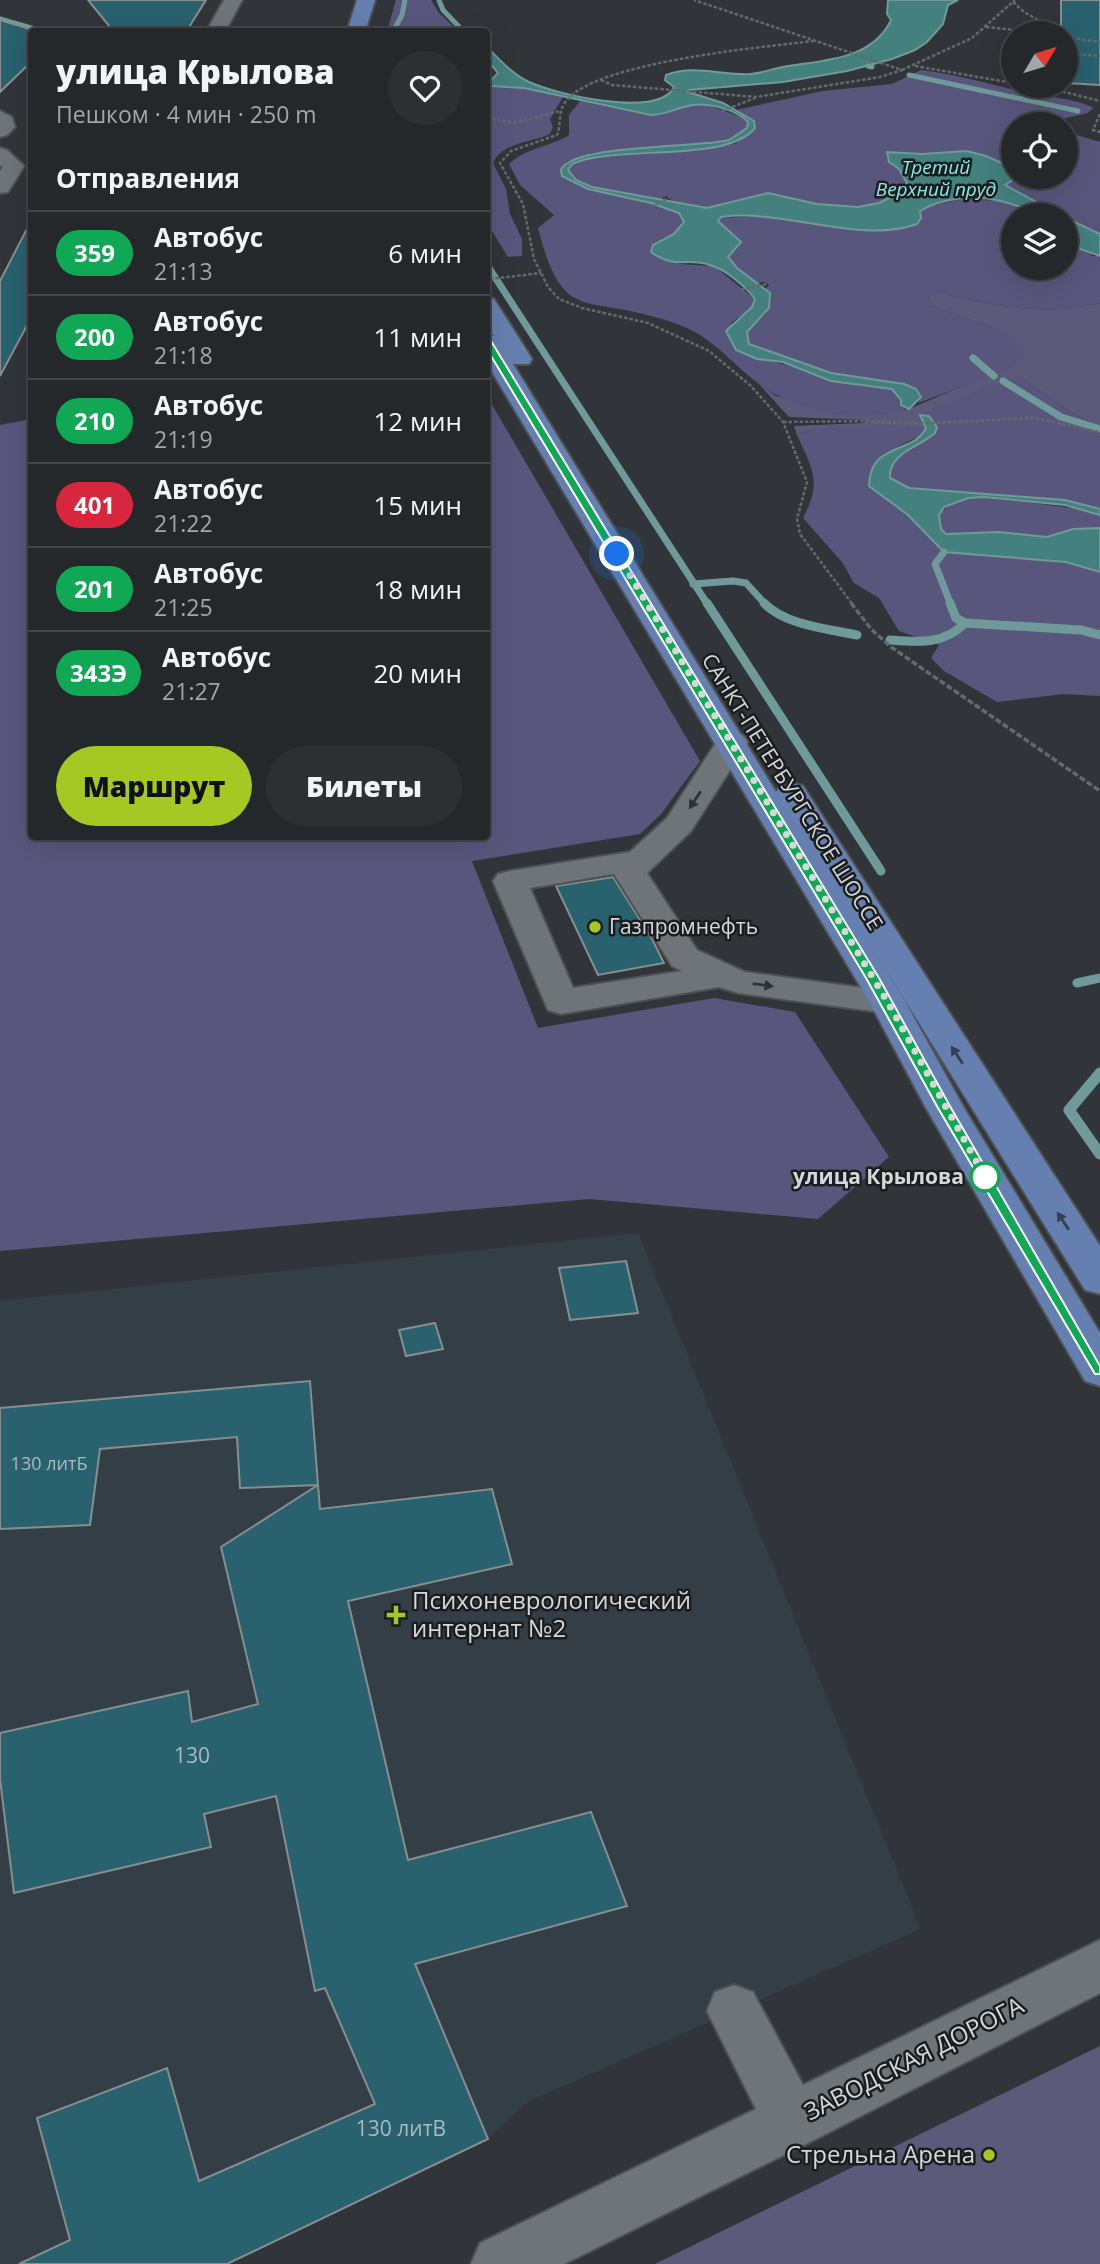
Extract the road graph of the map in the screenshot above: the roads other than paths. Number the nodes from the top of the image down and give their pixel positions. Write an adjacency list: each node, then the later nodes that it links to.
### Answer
1 (233, 0): 3 (street)
2 (366, 0): 4 (main road)
3 (217, 28)
4 (357, 28)
5 (0, 117): 6 (street)
6 (0, 131)
7 (0, 153): 8 (street)
8 (0, 187)
9 (490, 310): 15 (main road, САНКТ-ПЕТЕРБУРГСКОЕ ШОССЕ, one-way to 9)
10 (490, 348): 11 (main road, САНКТ-ПЕТЕРБУРГСКОЕ ШОССЕ)
11 (732, 742): 12 (street, one-way to 12); 14 (main road, САНКТ-ПЕТЕРБУРГСКОЕ ШОССЕ)
12 (641, 860): 13 (street); 13 (street)
13 (723, 975): 14 (street, one-way to 14)
14 (887, 1001): 16 (main road, САНКТ-ПЕТЕРБУРГСКОЕ ШОССЕ)
15 (1100, 1279)
16 (1098, 1363)
17 (1100, 1965): 19 (street, ЗАВОДСКАЯ ДОРОГА)
18 (734, 2011): 19 (street)
19 (792, 2121): 20 (street, ЗАВОДСКАЯ ДОРОГА)
20 (512, 2262)

